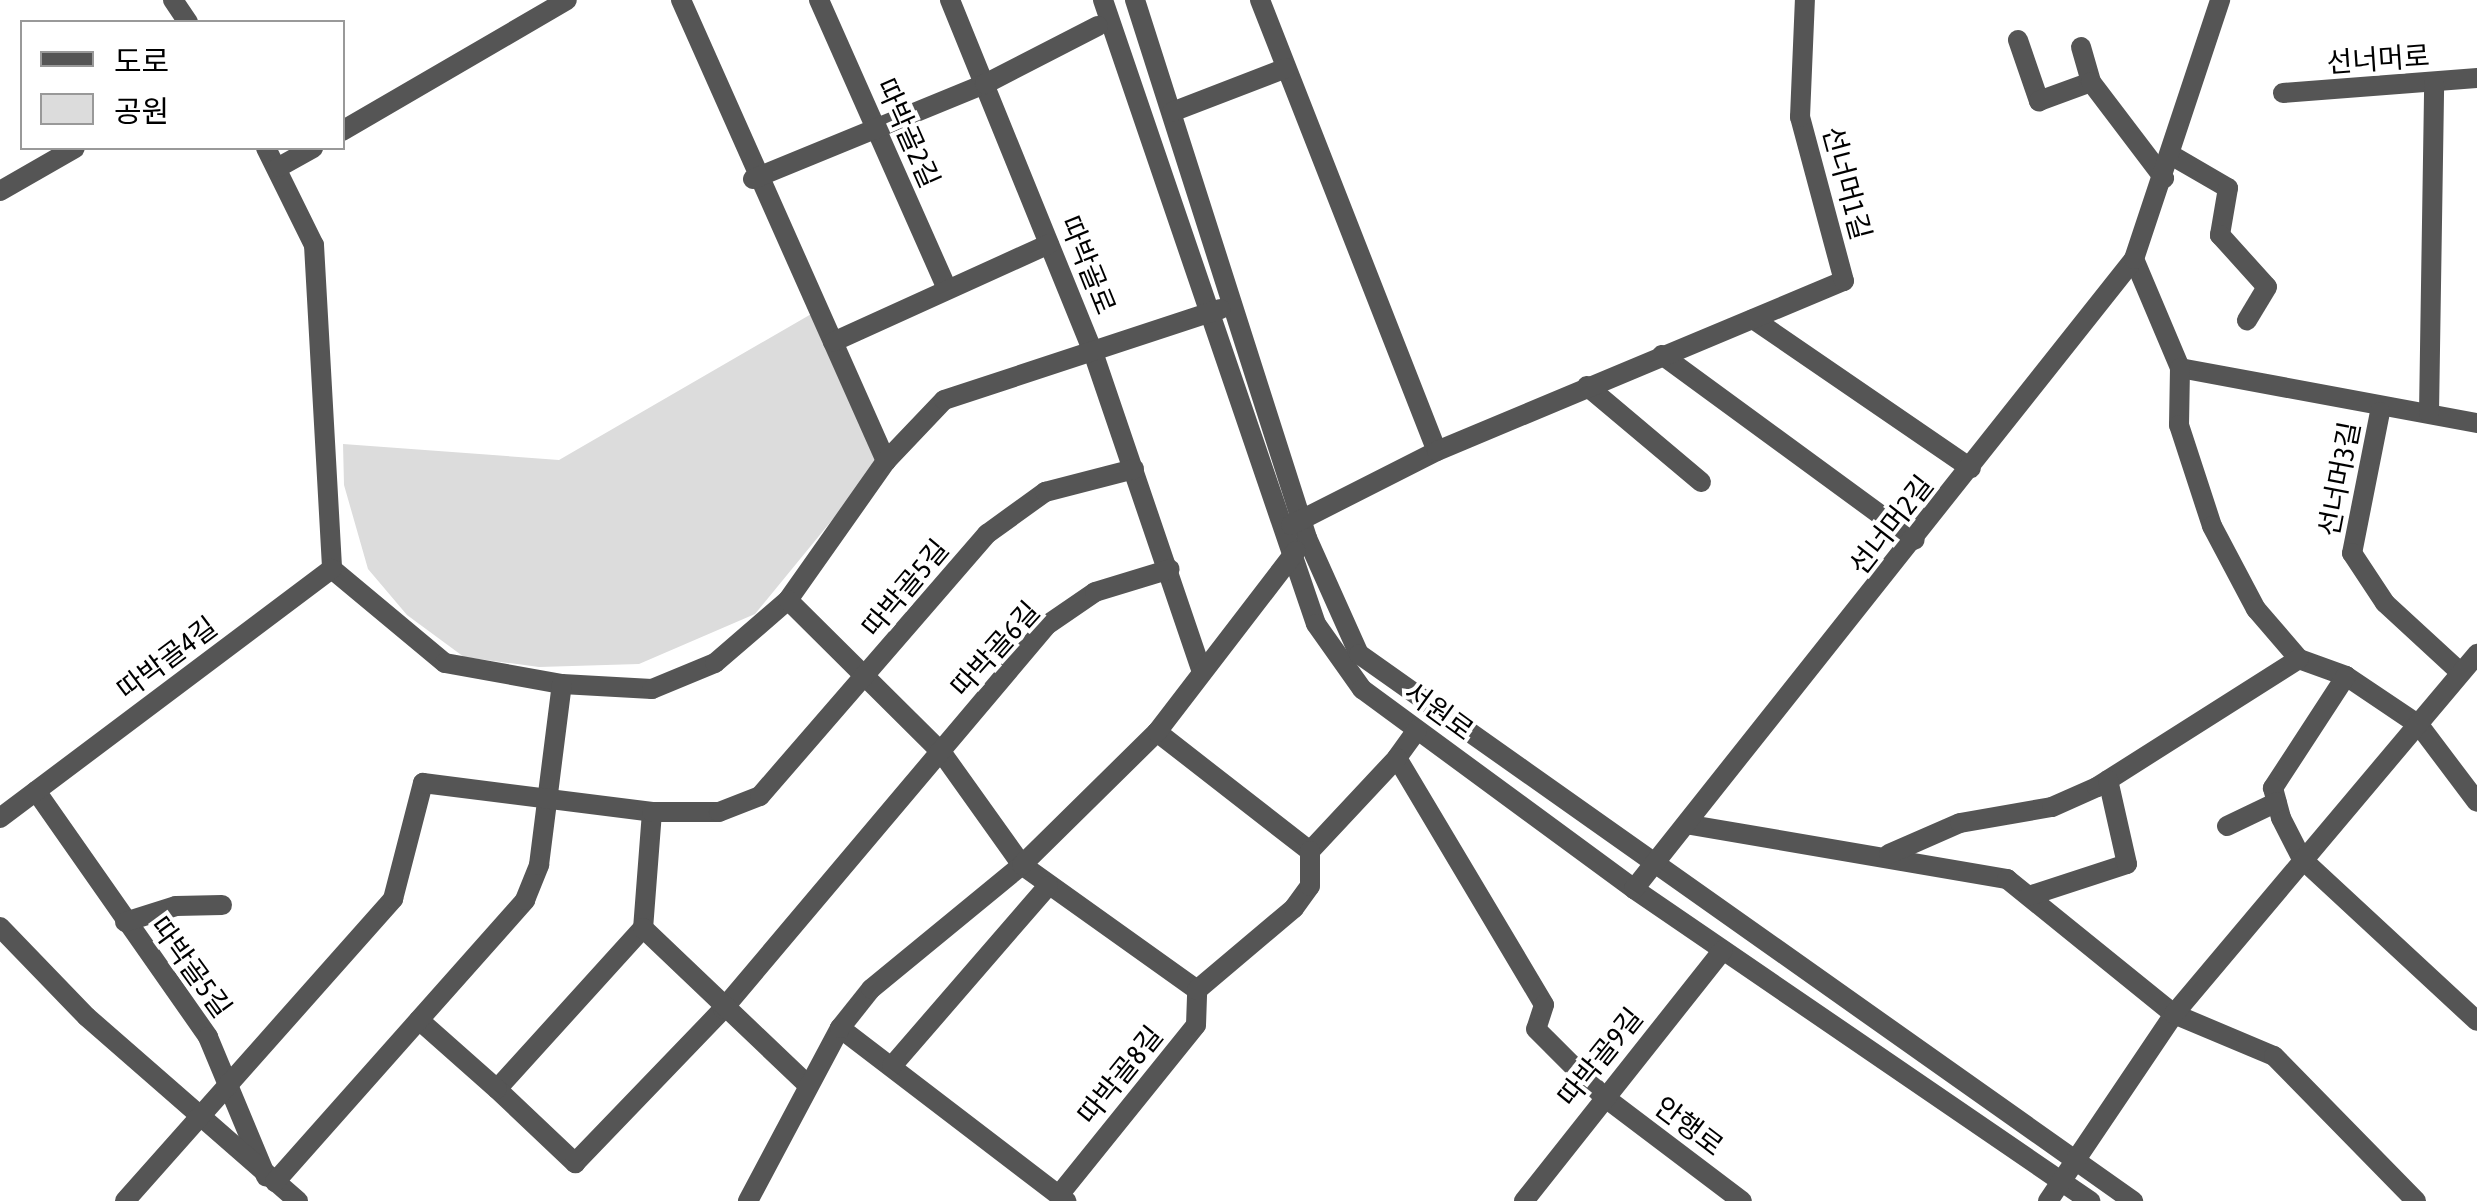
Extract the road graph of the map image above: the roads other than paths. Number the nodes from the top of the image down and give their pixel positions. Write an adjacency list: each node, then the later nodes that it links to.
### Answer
1 (567, 0): 20 (street)
2 (681, 0): 28 (street)
3 (819, 0): 21 (street, 따박골2길)
4 (950, 0): 16 (street)
5 (1103, 0): 34 (street, 서원로)
6 (1134, 0): 19 (street, 서원로)
7 (1260, 0): 13 (street)
8 (1806, 0): 35 (street, 선너머1길)
9 (2220, 0): 25 (street, 선너머2길)
10 (1098, 26): 16 (street)
11 (2018, 40): 15 (street)
12 (2081, 48): 15 (street)
13 (1286, 68): 19 (street); 45 (street)
14 (2477, 78): 17 (street, 선너머로)
15 (2091, 82): 27 (street)
16 (985, 84): 21 (street); 30 (street, 따박골로)
17 (2434, 84): 18 (street, 선너머로); 43 (street)
18 (2283, 94)
19 (1172, 112): 33 (street, 서원로)
20 (345, 128)
21 (876, 128): 28 (street); 32 (street, 따박골2길)
22 (71, 150): 29 (street)
23 (267, 150): 26 (street)
24 (310, 150): 26 (street)
25 (2171, 155): 27 (street, 선너머2길); 36 (street)
26 (280, 167): 55 (street)
27 (2164, 178): 31 (street, 선너머2길)
28 (753, 179): 37 (street)
29 (0, 190)
30 (1049, 244): 32 (street); 38 (street, 따박골로)
31 (2134, 259): 40 (street); 47 (street, 선너머2길)
32 (947, 289): 37 (street)
33 (1232, 305): 34 (street); 51 (street, 서원로)
34 (1208, 314): 38 (street); 50 (street, 서원로)
35 (1752, 319): 39 (street, 선너머1길); 47 (street)
36 (2247, 320)
37 (833, 342): 46 (street)
38 (1094, 355): 46 (street); 48 (street, 따박골로)
39 (1662, 356): 41 (street, 선너머1길); 52 (street)
40 (2180, 368): 42 (street); 58 (street)
41 (1587, 386): 45 (street, 선너머1길); 49 (street)
42 (2380, 412): 43 (street, 선너머3길); 60 (street, 선너머3길)
43 (2429, 414): 44 (street, 선너머3길)
44 (2477, 424)
45 (1438, 450): 51 (street, 선너머1길)
46 (886, 462): 56 (street)
47 (1971, 468): 52 (street, 선너머2길)
48 (1134, 470): 54 (street); 62 (street, 따박골5길)
49 (1701, 482)
50 (1282, 529): 51 (street, 선너머1길); 53 (street, 서원로)
51 (1304, 529): 53 (street); 82 (street, 서원로)
52 (1914, 540): 76 (street, 선너머2길)
53 (1292, 557): 59 (street); 65 (street, 서원로)
54 (1170, 569): 59 (street); 67 (street, 따박골6길)
55 (332, 570): 63 (street); 70 (street, 따박골4길)
56 (788, 600): 62 (street); 63 (street)
57 (2477, 654): 60 (street)
58 (2299, 659): 61 (street); 69 (street)
59 (1201, 669): 66 (street)
60 (2460, 672): 64 (street)
61 (2346, 676): 64 (street); 72 (street)
62 (864, 680): 67 (street); 74 (street, 따박골5길)
63 (562, 684): 71 (street)
64 (2419, 724): 73 (street); 80 (street)
65 (1417, 730): 68 (street); 84 (street, 서원로)
66 (1156, 732): 78 (street); 81 (street)
67 (942, 752): 81 (street); 92 (street, 따박골6길)
68 (1397, 758): 78 (street); 101 (street)
69 (2108, 780): 79 (street); 85 (street)
70 (36, 791): 75 (street, 따박골4길); 87 (street)
71 (546, 796): 74 (street, 따박골5길); 94 (street); 98 (street, 따박골5길)
72 (2277, 802): 77 (street); 80 (street)
73 (2477, 802)
74 (652, 812): 89 (street)
75 (0, 818)
76 (1691, 825): 79 (street); 82 (street, 선너머2길)
77 (2227, 826)
78 (1310, 851): 91 (street)
79 (1889, 854): 85 (street)
80 (2302, 859): 93 (street); 95 (street)
81 (1022, 865): 83 (street); 96 (street)
82 (1653, 865): 84 (street, 선너머2길); 103 (street, 서원로)
83 (1048, 886): 91 (street); 97 (street)
84 (1634, 889): 90 (street, 서원로)
85 (2028, 896): 93 (street)
86 (222, 905): 87 (street, 따박골5길)
87 (124, 922): 98 (street, 따박골5길)
88 (0, 927): 102 (street)
89 (643, 928): 92 (street); 100 (street)
90 (1723, 950): 101 (street, 따박골9길); 105 (street, 서원로)
91 (1197, 990): 106 (street, 따박골8길)
92 (723, 1009): 99 (street); 100 (street, 따박골6길)
93 (2174, 1014): 103 (street); 115 (street)
94 (419, 1020): 100 (street); 104 (street)
95 (2477, 1022)
96 (840, 1028): 97 (street); 99 (street)
97 (892, 1066): 106 (street)
98 (231, 1079): 102 (street, 따박골5길); 104 (street)
99 (808, 1085): 109 (street)
100 (498, 1088)
101 (1603, 1096): 110 (street, 따박골9길); 111 (street, 안행로)
102 (196, 1112): 104 (street); 107 (street, 따박골5길)
103 (2070, 1159): 105 (street); 114 (street, 서원로)
104 (270, 1179): 108 (street)
105 (2062, 1182): 112 (street); 113 (street, 서원로)
106 (1062, 1198)
107 (126, 1201)
108 (298, 1201)
109 (748, 1201)
110 (1524, 1201)
111 (1742, 1201)
112 (2048, 1201)
113 (2090, 1201)
114 (2133, 1201)
115 (2416, 1201)

